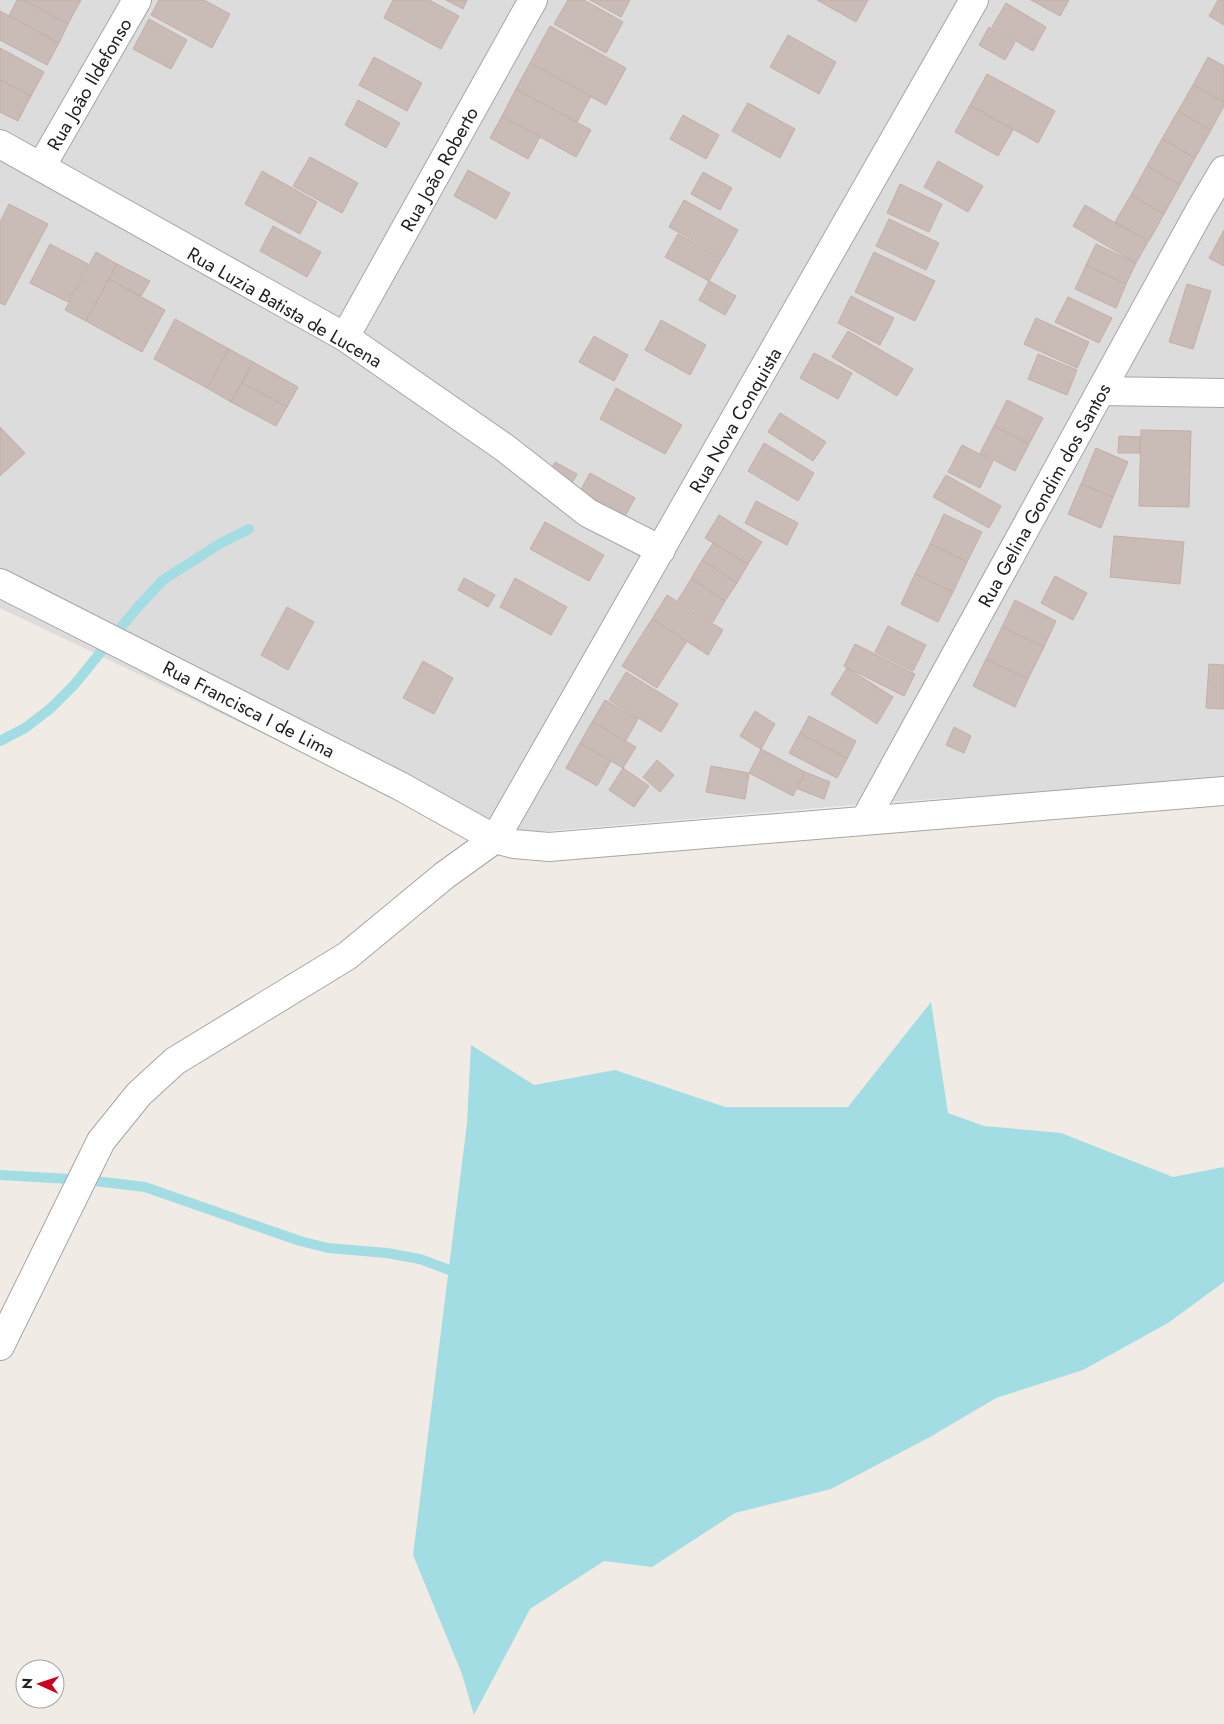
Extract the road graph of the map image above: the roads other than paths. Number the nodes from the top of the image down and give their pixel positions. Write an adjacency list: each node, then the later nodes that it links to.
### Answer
1 (137, 0): 5 (street, Rua João Ildefonso)
2 (533, 0): 7 (street, Rua João Roberto)
3 (974, 0): 10 (street, Rua Nova Conquista)
4 (0, 144): 5 (street, Rua Luzia Batista de Lucena)
5 (41, 167): 7 (street, Rua Luzia Batista de Lucena)
6 (1224, 170): 8 (street, Rua Gelina Gondim dos Santos)
7 (346, 337): 10 (street, Rua Luzia Batista de Lucena)
8 (1101, 391): 9 (street); 13 (street, Rua Gelina Gondim dos Santos)
9 (1224, 393)
10 (661, 550): 14 (street, Rua Nova Conquista)
11 (0, 583): 14 (street, Rua Francisca I de Lima)
12 (1224, 791): 13 (street, Rua Francisca I de Lima)
13 (866, 820): 14 (street, Rua Francisca I de Lima)
14 (495, 839): 15 (street)
15 (0, 1346)

